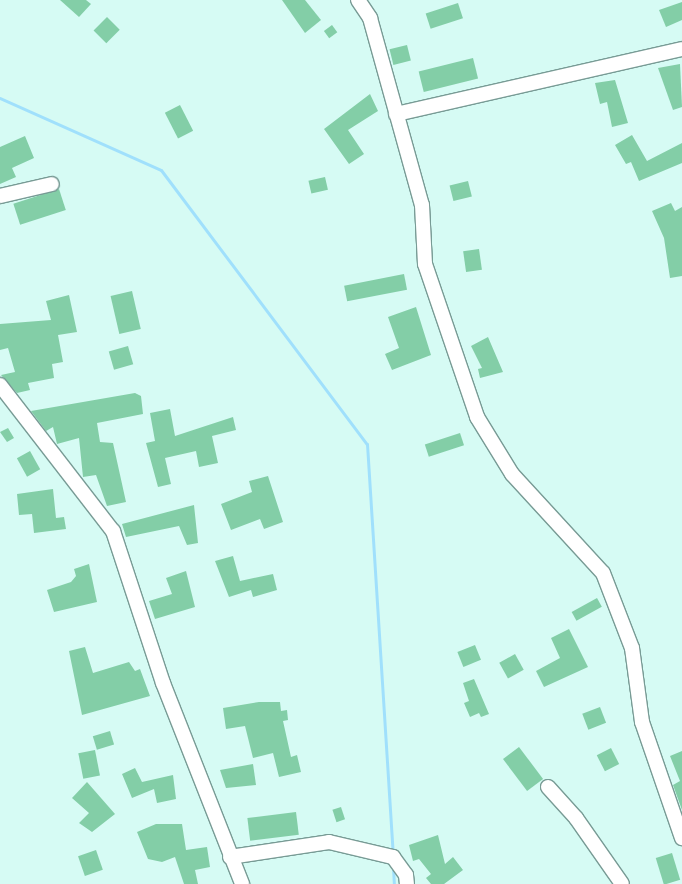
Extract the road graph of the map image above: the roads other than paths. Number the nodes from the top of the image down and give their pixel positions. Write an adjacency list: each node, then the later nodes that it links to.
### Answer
1 (358, 0): 3 (street)
2 (682, 49): 3 (street)
3 (396, 114): 8 (street)
4 (52, 184): 5 (street)
5 (0, 196)
6 (0, 386): 9 (street)
7 (548, 787): 12 (street)
8 (682, 838)
9 (230, 857): 10 (street); 11 (street)
10 (242, 884)
11 (407, 884)
12 (622, 884)

